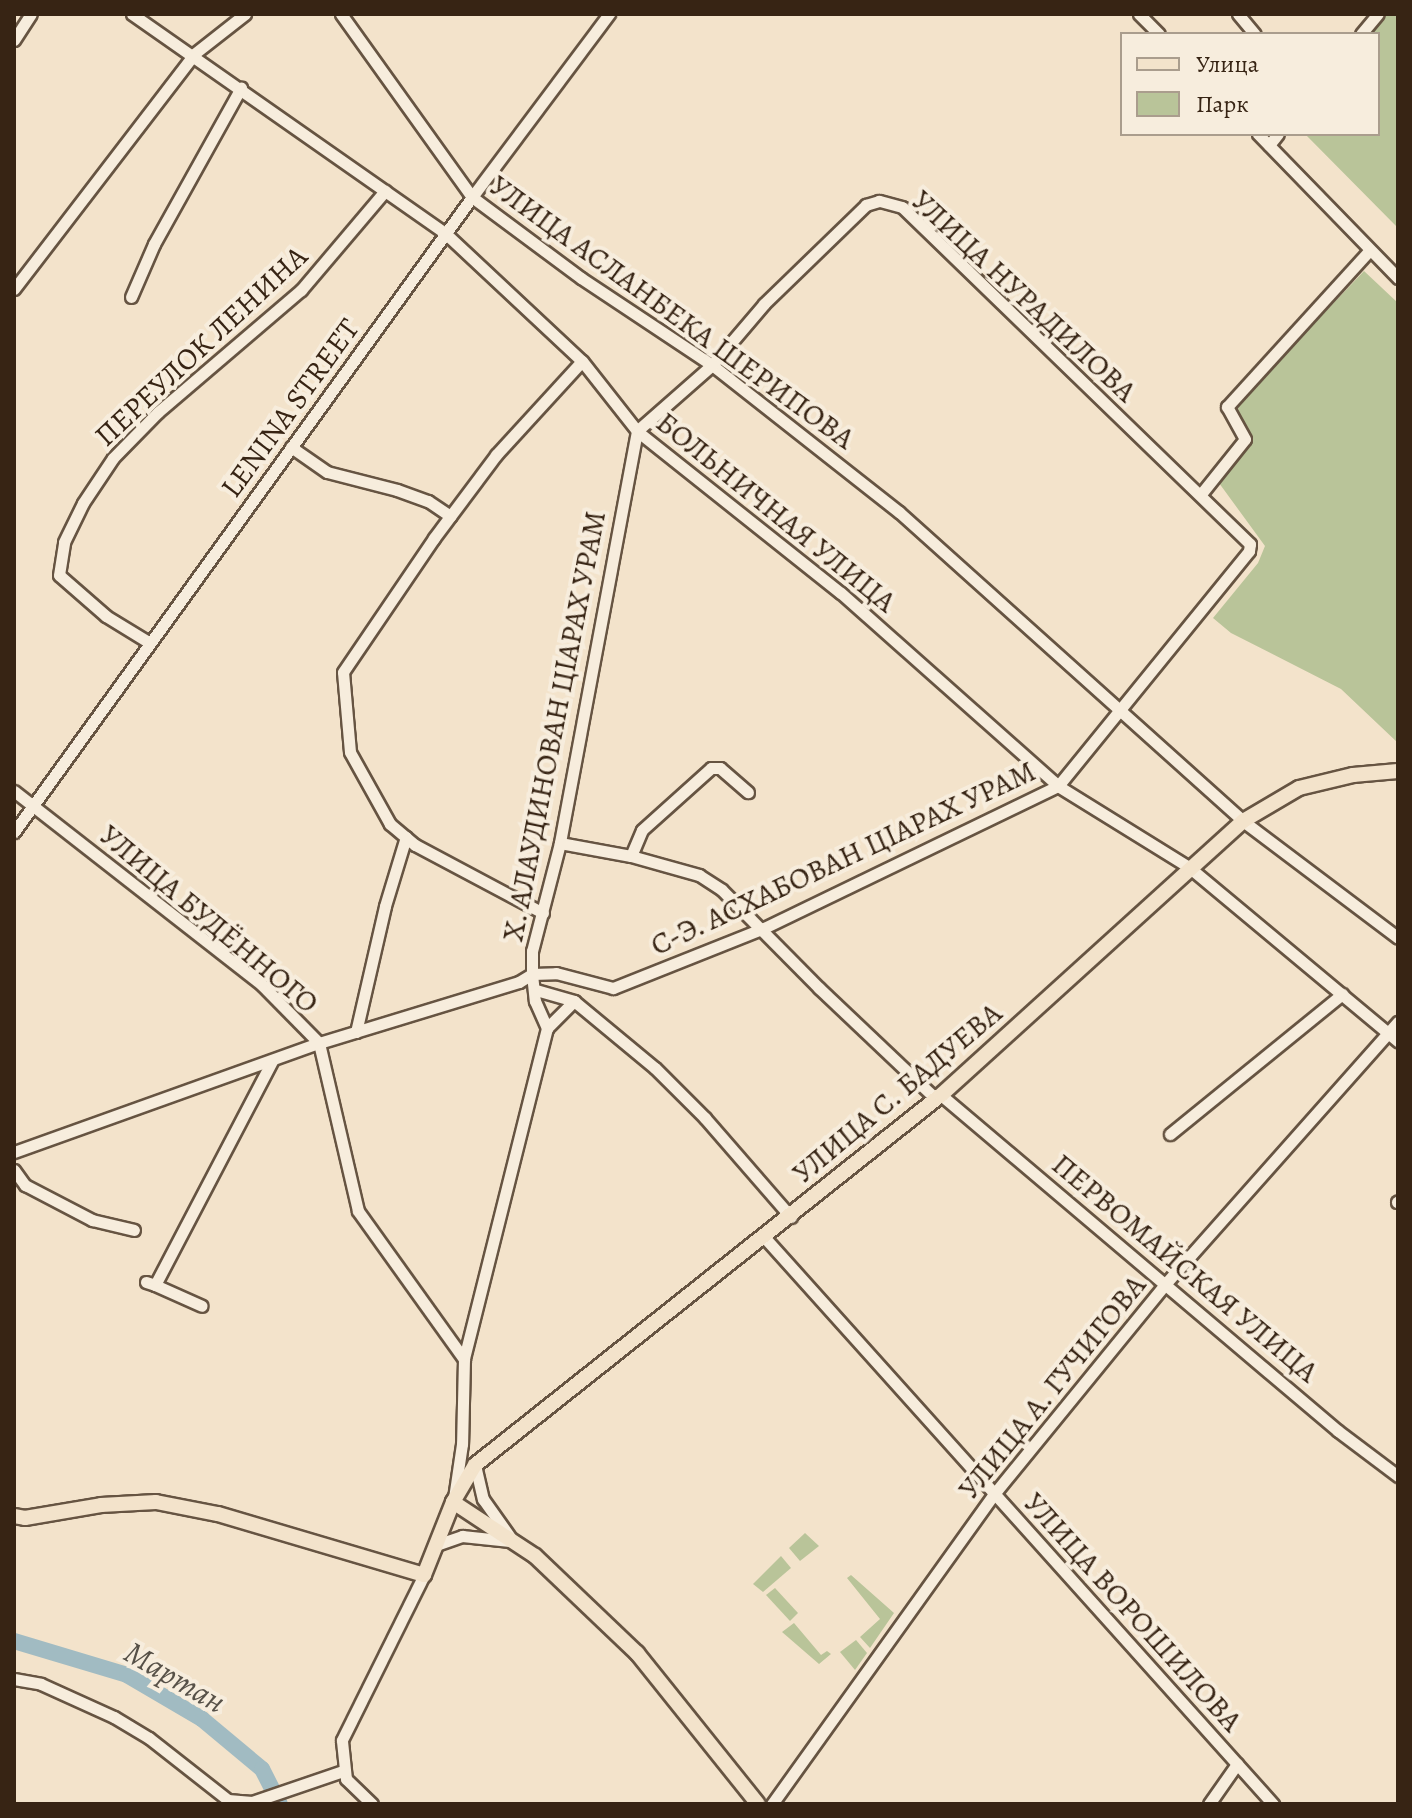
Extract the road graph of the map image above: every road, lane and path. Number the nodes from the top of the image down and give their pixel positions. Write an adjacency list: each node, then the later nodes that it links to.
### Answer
1 (31, 14): 12 (street)
2 (132, 14): 13 (street, БОЛЬНИЧНАЯ УЛИЦА)
3 (245, 14): 13 (street)
4 (341, 14): 19 (street, УЛИЦА АСЛАНБЕКА ШЕРИПОВА)
5 (609, 14): 19 (street, LENINA STREET)
6 (1139, 14): 9 (street)
7 (1238, 14): 10 (street)
8 (1378, 14): 11 (street)
9 (1157, 32)
10 (1253, 32)
11 (1363, 32)
12 (14, 40)
13 (194, 54): 14 (street, БОЛЬНИЧНАЯ УЛИЦА); 23 (street)
14 (241, 88): 18 (street, БОЛЬНИЧНАЯ УЛИЦА); 24 (street)
15 (1260, 136): 17 (street)
16 (1276, 136): 17 (street)
17 (1269, 145): 21 (street)
18 (385, 191): 20 (street, БОЛЬНИЧНАЯ УЛИЦА); 31 (street, ПЕРЕУЛОК ЛЕНИНА)
19 (472, 197): 20 (street, LENINA STREET); 26 (street, УЛИЦА АСЛАНБЕКА ШЕРИПОВА)
20 (445, 233): 25 (street, БОЛЬНИЧНАЯ УЛИЦА); 28 (street, LENINA STREET)
21 (1370, 250): 22 (street); 29 (street)
22 (1398, 278)
23 (14, 289)
24 (131, 297)
25 (582, 361): 27 (street, БОЛЬНИЧНАЯ УЛИЦА); 30 (street)
26 (712, 365): 27 (street); 29 (street, УЛИЦА НУРАДИЛОВА); 32 (street, УЛИЦА АСЛАНБЕКА ШЕРИПОВА)
27 (637, 431): 34 (street, БОЛЬНИЧНАЯ УЛИЦА); 41 (street, Х. АЛАУДИНОВАН ЦIАРАХ УРАМ)
28 (291, 447): 30 (street); 31 (street, LENINA STREET)
29 (1201, 494): 32 (street, С-Э. АСХАБОВАН ЦIАРАХ УРАМ)
30 (450, 516): 40 (street)
31 (150, 643): 37 (street, LENINA STREET)
32 (1120, 711): 34 (street, С-Э. АСХАБОВАН ЦIАРАХ УРАМ); 38 (street, УЛИЦА АСЛАНБЕКА ШЕРИПОВА)
33 (1398, 771): 38 (main road, УЛИЦА С. БАДУЕВА)
34 (1058, 786): 43 (street, БОЛЬНИЧНАЯ УЛИЦА); 45 (street, С-Э. АСХАБОВАН ЦIАРАХ УРАМ)
35 (14, 791): 37 (street, УЛИЦА БУДЁННОГО)
36 (748, 792): 42 (street)
37 (33, 806): 39 (street, LENINA STREET); 55 (street, УЛИЦА БУДЁННОГО)
38 (1243, 821): 43 (main road, УЛИЦА С. БАДУЕВА); 46 (street, УЛИЦА АСЛАНБЕКА ШЕРИПОВА)
39 (14, 832)
40 (406, 837): 44 (street); 53 (street)
41 (560, 843): 42 (street, ПЕРВОМАЙСКАЯ УЛИЦА); 44 (street, Х. АЛАУДИНОВАН ЦIАРАХ УРАМ)
42 (631, 856): 45 (street, ПЕРВОМАЙСКАЯ УЛИЦА)
43 (1190, 868): 49 (street, БОЛЬНИЧНАЯ УЛИЦА); 57 (main road, УЛИЦА С. БАДУЕВА)
44 (543, 913): 47 (street, Х. АЛАУДИНОВАН ЦIАРАХ УРАМ)
45 (764, 928): 47 (street, С-Э. АСХАБОВАН ЦIАРАХ УРАМ); 57 (street, ПЕРВОМАЙСКАЯ УЛИЦА)
46 (1398, 938)
47 (532, 974): 48 (street, Х. АЛАУДИНОВАН ЦIАРАХ УРАМ); 53 (street, С-Э. АСХАБОВАН ЦIАРАХ УРАМ)
48 (536, 990): 50 (street); 52 (street, Х. АЛАУДИНОВАН ЦIАРАХ УРАМ)
49 (1342, 994): 54 (street, БОЛЬНИЧНАЯ УЛИЦА); 58 (street)
50 (574, 1001): 52 (street); 61 (street)
51 (1398, 1022): 54 (street, УЛИЦА А. ГУЧИГОВА)
52 (547, 1028): 66 (street)
53 (356, 1032): 55 (street, С-Э. АСХАБОВАН ЦIАРАХ УРАМ)
54 (1393, 1037): 64 (street, УЛИЦА А. ГУЧИГОВА)
55 (319, 1043): 56 (street, С-Э. АСХАБОВАН ЦIАРАХ УРАМ); 66 (street, УЛИЦА БУДЁННОГО)
56 (272, 1061): 59 (street, С-Э. АСХАБОВАН ЦIАРАХ УРАМ); 65 (street)
57 (939, 1097): 61 (main road, УЛИЦА С. БАДУЕВА); 64 (street, ПЕРВОМАЙСКАЯ УЛИЦА)
58 (1170, 1134)
59 (14, 1152)
60 (14, 1170): 62 (street)
61 (791, 1217): 63 (main road, УЛИЦА С. БАДУЕВА)
62 (134, 1230)
63 (765, 1238): 67 (main road, УЛИЦА С. БАДУЕВА); 69 (street, УЛИЦА ВОРОШИЛОВА)
64 (1167, 1282): 68 (street, ПЕРВОМАЙСКАЯ УЛИЦА); 69 (street, УЛИЦА А. ГУЧИГОВА)
65 (202, 1306)
66 (464, 1359): 70 (street)
67 (475, 1465): 70 (main road, УЛИЦА С. БАДУЕВА); 72 (street)
68 (1398, 1476)
69 (994, 1494): 76 (street, УЛИЦА ВОРОШИЛОВА); 81 (street, УЛИЦА А. ГУЧИГОВА)
70 (453, 1502): 72 (main road); 73 (main road, УЛИЦА С. БАДУЕВА)
71 (14, 1516): 74 (main road)
72 (512, 1541): 73 (street); 80 (main road)
73 (436, 1545): 74 (main road, УЛИЦА С. БАДУЕВА)
74 (424, 1575): 77 (street)
75 (14, 1679): 78 (street)
76 (1237, 1764): 82 (street); 83 (street, УЛИЦА ВОРОШИЛОВА)
77 (343, 1771): 78 (street); 79 (street)
78 (252, 1802)
79 (372, 1804)
80 (758, 1804)
81 (772, 1804)
82 (1209, 1804)
83 (1273, 1804)

